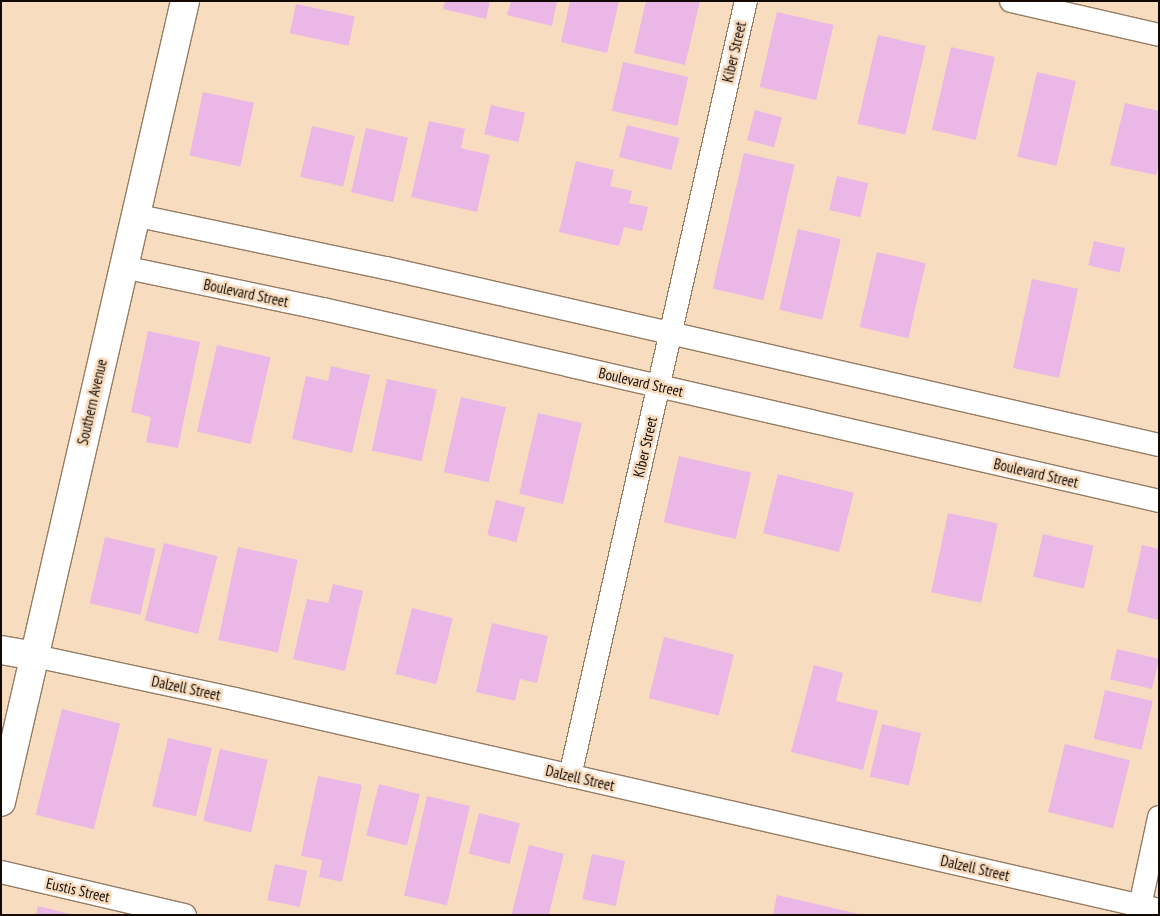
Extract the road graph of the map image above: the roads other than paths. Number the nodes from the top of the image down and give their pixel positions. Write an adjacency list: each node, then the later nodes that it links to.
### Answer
1 (185, 1): 5 (street, Southern Avenue)
2 (746, 1): 7 (street, Kiber Street)
3 (1011, 1): 4 (street)
4 (1159, 35)
5 (134, 215): 6 (street, Southern Avenue); 7 (street)
6 (123, 267): 8 (street, Boulevard Street); 12 (street, Southern Avenue)
7 (669, 334): 8 (street, Kiber Street); 9 (street)
8 (659, 386): 10 (street, Boulevard Street); 13 (street, Kiber Street)
9 (1159, 445)
10 (1159, 501)
11 (1, 650): 12 (street, Dalzell Street)
12 (35, 656): 13 (street, Dalzell Street); 14 (street, Southern Avenue)
13 (570, 776): 17 (street, Dalzell Street)
14 (1, 802)
15 (1159, 817): 17 (street)
16 (1, 872): 18 (street, Eustis Street)
17 (1149, 908)
18 (185, 915)

